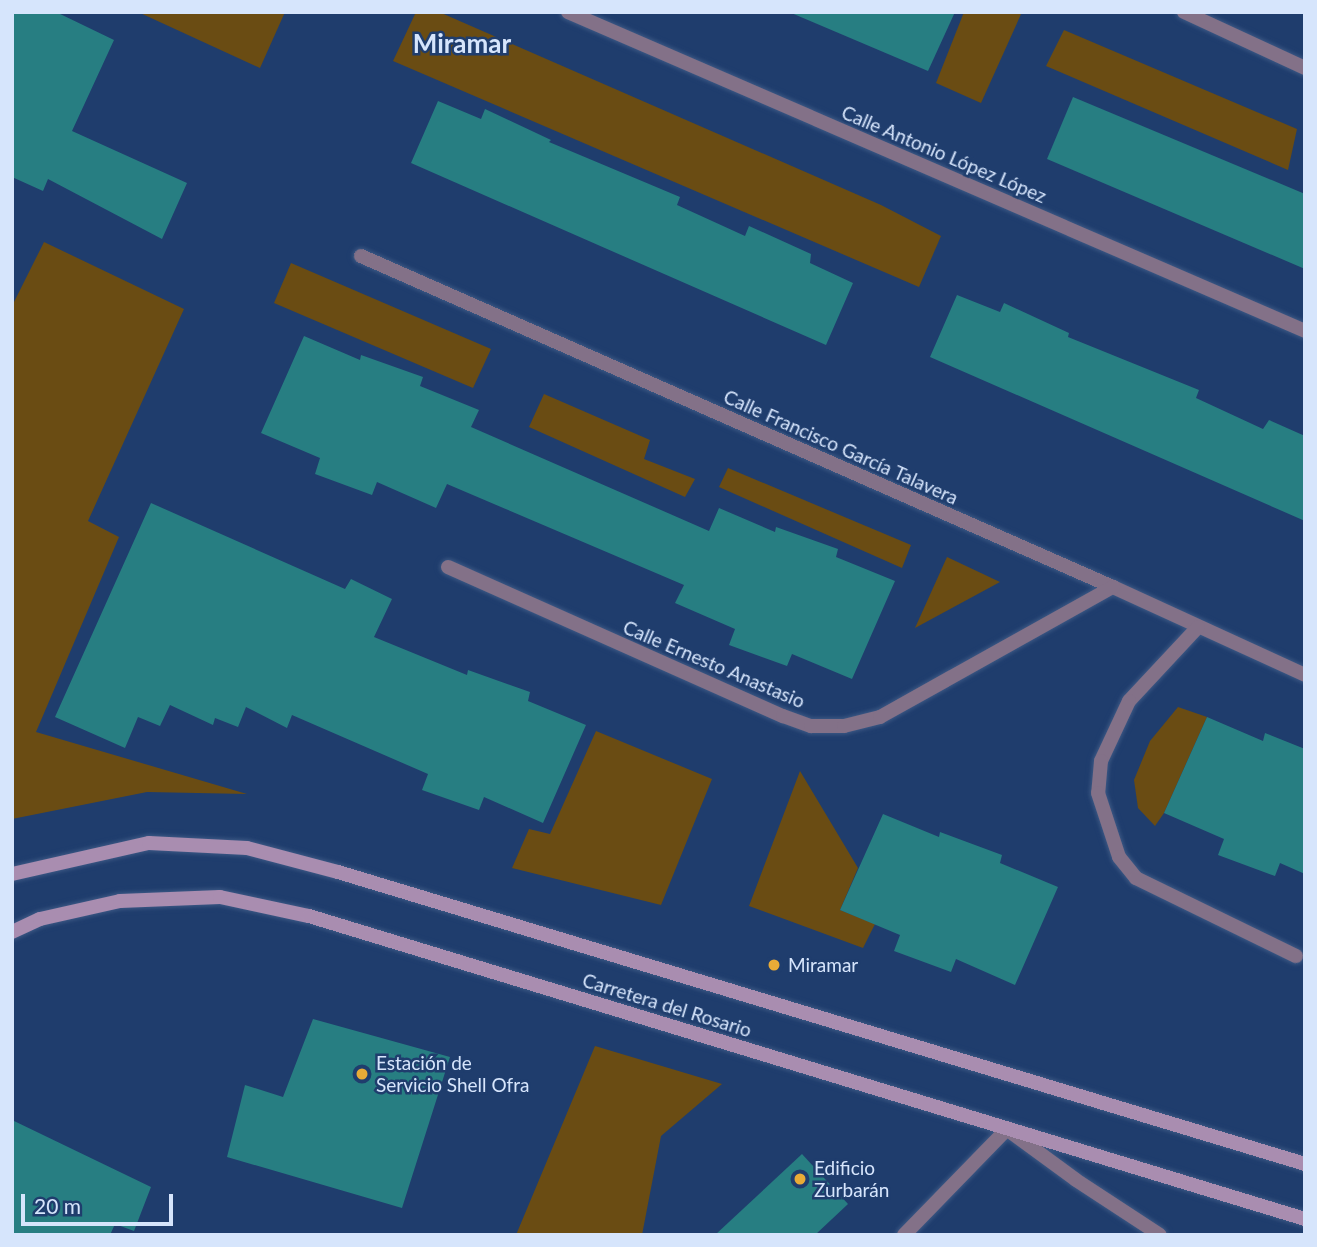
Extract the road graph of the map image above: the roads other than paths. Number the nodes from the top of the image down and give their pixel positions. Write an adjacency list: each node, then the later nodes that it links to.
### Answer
1 (568, 12): 5 (street, Calle Antonio López López)
2 (1184, 12): 3 (street)
3 (1305, 68)
4 (361, 256): 7 (street, Calle Francisco García Talavera)
5 (1305, 331)
6 (448, 567): 7 (street, Calle Ernesto Anastasio)
7 (1113, 587): 8 (street, Calle Francisco García Talavera)
8 (1198, 627): 9 (street, Calle Francisco García Talavera); 12 (street)
9 (1305, 675)
10 (12, 874): 14 (main road, Carretera del Rosario)
11 (12, 932): 13 (main road, Carretera del Rosario)
12 (1296, 956)
13 (1007, 1129): 15 (main road, Carretera del Rosario); 16 (street); 17 (street)
14 (1305, 1164)
15 (1305, 1219)
16 (904, 1235)
17 (1160, 1235)

